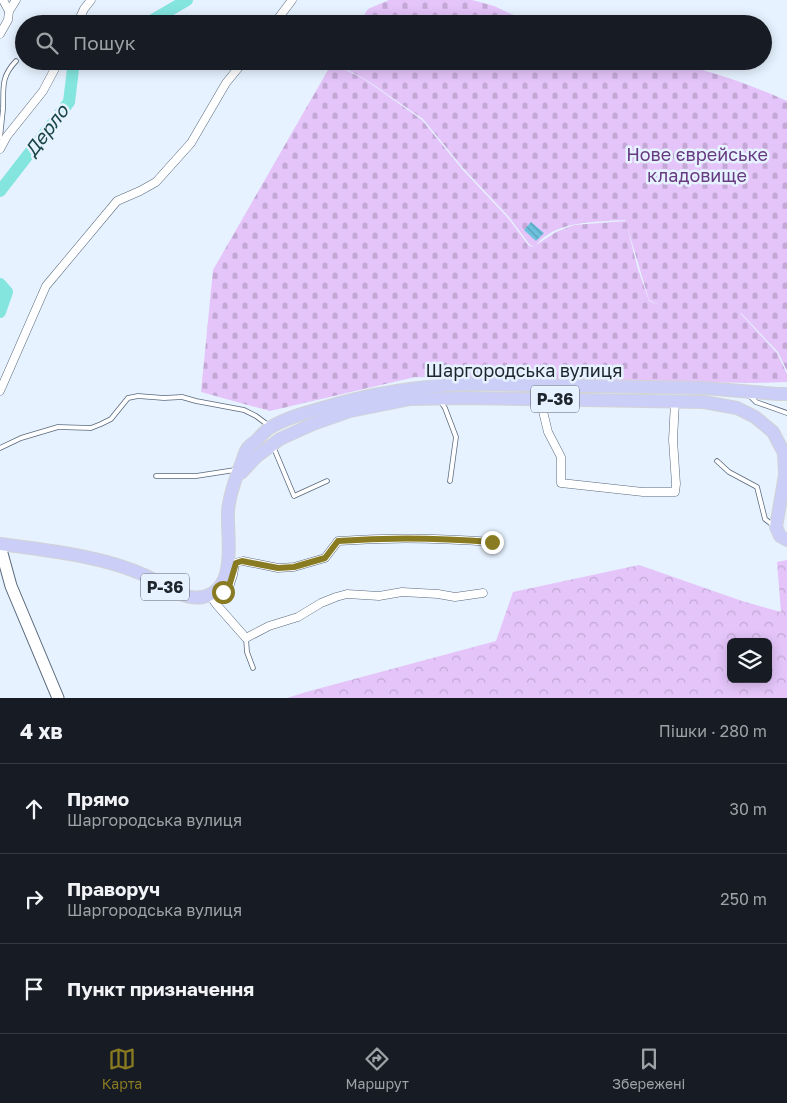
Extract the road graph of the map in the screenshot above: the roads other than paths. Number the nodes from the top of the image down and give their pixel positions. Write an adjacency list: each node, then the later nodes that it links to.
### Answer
1 (3, 0): 5 (street)
2 (16, 0): 5 (street)
3 (91, 0): 6 (street)
4 (292, 0): 7 (street)
5 (9, 11): 8 (street)
6 (81, 15)
7 (281, 15)
8 (0, 34)
9 (15, 62): 12 (lane)
10 (54, 70): 13 (street)
11 (237, 70): 14 (street)
12 (0, 138)
13 (0, 149)
14 (0, 391)
15 (745, 392): 16 (main road, Шаргородська вулиця / Р-36); 20 (lane); 21 (main road, Шаргородська вулиця / Р-36)
16 (787, 394)
17 (438, 398): 18 (main road, Шаргородська вулиця / Р-36); 22 (main road, Шаргородська вулиця / Р-36); 28 (lane)
18 (540, 399): 19 (main road, Шаргородська вулиця / Р-36); 19 (street)
19 (675, 402): 29 (main road, Шаргородська вулиця / Р-36)
20 (787, 412)
21 (271, 427): 23 (lane); 25 (main road, Шаргородська вулиця / Р-36)
22 (272, 444): 25 (main road, Шаргородська вулиця / Р-36); 27 (lane)
23 (0, 448)
24 (717, 461): 29 (lane)
25 (237, 474): 26 (lane); 33 (main road, Шаргородська вулиця / Р-36)
26 (156, 476)
27 (327, 481)
28 (450, 481)
29 (776, 527): 30 (main road)
30 (787, 540)
31 (492, 542): 33 (street)
32 (0, 545): 33 (main road, Р-36); 37 (street)
33 (214, 592): 35 (street)
34 (483, 593): 35 (street)
35 (246, 638): 36 (lane)
36 (253, 668)
37 (58, 698)

